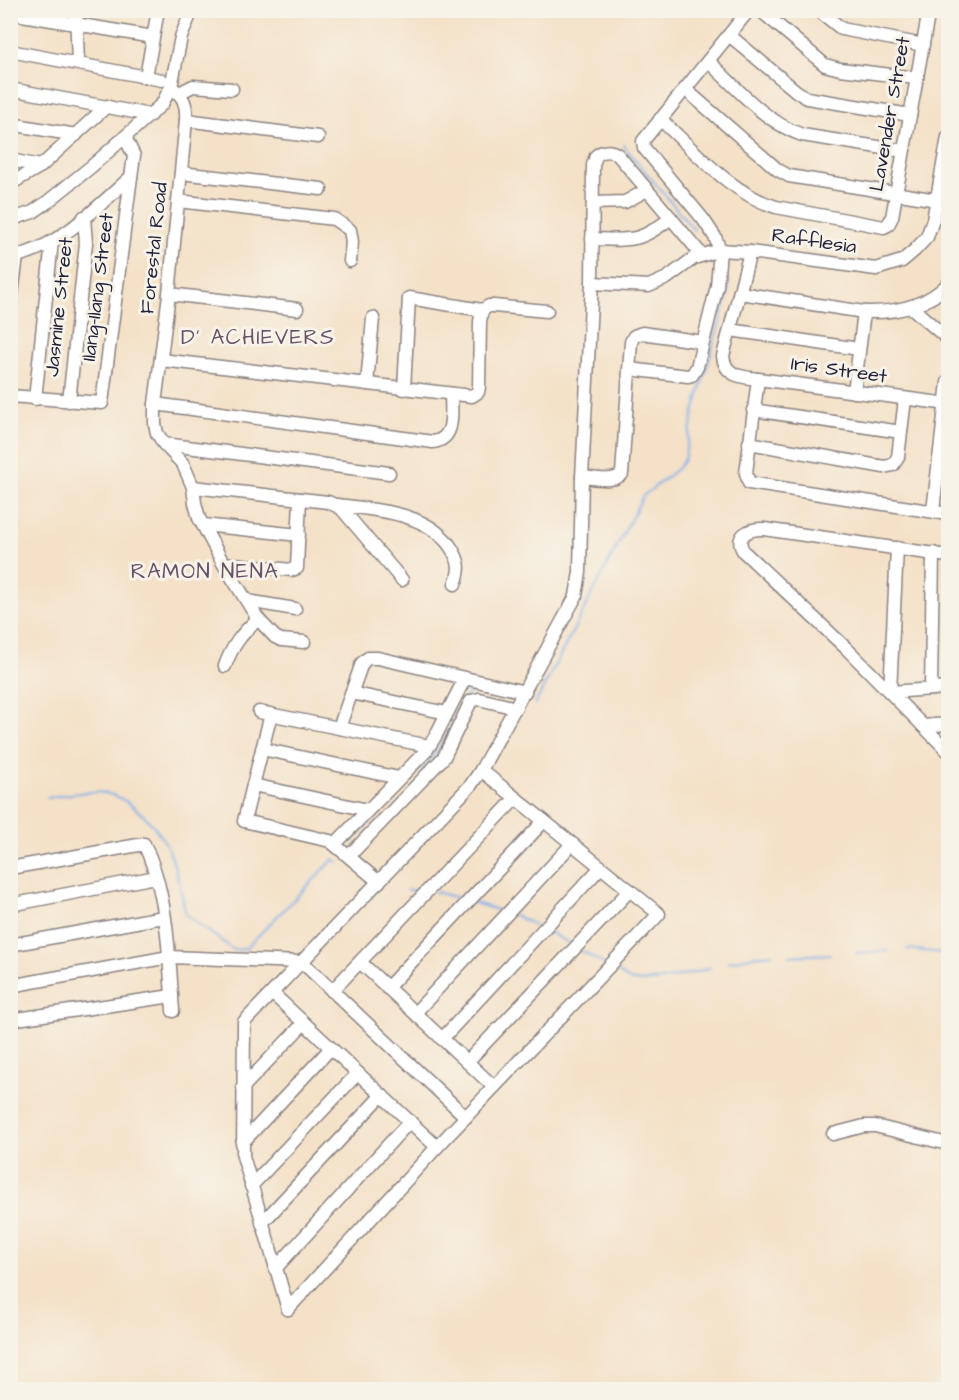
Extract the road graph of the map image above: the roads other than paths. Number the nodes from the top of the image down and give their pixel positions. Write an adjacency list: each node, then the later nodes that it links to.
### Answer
1 (76, 10): 9 (street)
2 (158, 10): 11 (street)
3 (192, 10): 18 (street, Forestal Road)
4 (749, 10): 10 (street)
5 (760, 10): 17 (street)
6 (818, 10): 12 (street)
7 (929, 10): 12 (street, Lavender Street)
8 (10, 13): 9 (street)
9 (76, 24): 11 (street); 15 (street)
10 (729, 35): 14 (street); 24 (street)
11 (153, 37): 16 (street)
12 (923, 45): 17 (street, Lavender Street)
13 (10, 51): 15 (street)
14 (708, 61): 21 (street); 32 (street)
15 (78, 63): 16 (street)
16 (147, 77): 18 (street)
17 (917, 78): 24 (street, Lavender Street)
18 (171, 87): 20 (street); 23 (street); 26 (street, Forestal Road)
19 (10, 89): 22 (street)
20 (232, 89)
21 (685, 90): 25 (street); 41 (street)
22 (107, 106): 23 (street); 28 (street)
23 (150, 115): 29 (street)
24 (910, 115): 32 (street, Lavender Street)
25 (660, 119): 41 (street, Lavender Street); 50 (street)
26 (186, 120): 30 (street); 36 (street, Forestal Road)
27 (10, 124): 28 (street)
28 (76, 135): 34 (street)
29 (125, 137): 37 (street, Ilang-Ilang Street); 47 (street)
30 (318, 137)
31 (948, 137): 35 (street, Rafflesia)
32 (903, 151): 41 (street, Lavender Street)
33 (10, 160): 34 (street)
34 (41, 166): 38 (street)
35 (945, 173): 42 (street, Rafflesia)
36 (181, 174): 39 (street); 43 (street, Forestal Road)
37 (131, 177): 45 (street); 81 (street, Ilang-Ilang Street)
38 (10, 184)
39 (321, 189)
40 (647, 190): 44 (street); 44 (street); 46 (street)
41 (896, 194): 42 (street)
42 (937, 200): 51 (street, Rafflesia)
43 (178, 201): 54 (street); 58 (street, Forestal Road)
44 (593, 203): 48 (street)
45 (84, 218): 49 (street); 81 (street, Jasmine Street)
46 (671, 218): 48 (street); 52 (street)
47 (10, 220)
48 (592, 239): 55 (street)
49 (52, 242): 53 (street); 79 (street)
50 (720, 250): 51 (street, Rafflesia); 52 (street, Rafflesia); 68 (street)
51 (750, 252): 57 (street)
52 (701, 254): 55 (street, Rafflesia)
53 (14, 257): 60 (street)
54 (350, 261)
55 (592, 284): 90 (street)
56 (948, 284): 59 (street)
57 (740, 293): 64 (street); 66 (street)
58 (169, 294): 61 (street); 70 (street, Forestal Road)
59 (911, 307): 64 (street); 67 (street)
60 (10, 309)
61 (297, 309)
62 (482, 310): 63 (street); 75 (street); 77 (street)
63 (547, 311)
64 (864, 312): 69 (street)
65 (373, 318): 74 (street)
66 (730, 330): 69 (street); 72 (street, Iris Street)
67 (948, 339)
68 (703, 342): 71 (street); 71 (street)
69 (859, 349): 76 (street)
70 (161, 360): 74 (street); 82 (street, Forestal Road)
71 (629, 369): 90 (street)
72 (758, 379): 76 (street, Iris Street); 84 (street)
73 (948, 382): 83 (street)
74 (367, 384): 75 (street)
75 (405, 389): 77 (street)
76 (854, 392): 80 (street, Iris Street)
77 (451, 394): 82 (street)
78 (10, 396): 79 (street)
79 (35, 399): 81 (street)
80 (905, 399): 83 (street, Iris Street); 85 (street)
81 (69, 402)
82 (155, 404): 88 (street, Forestal Road)
83 (947, 404): 86 (street)
84 (753, 410): 85 (street); 87 (street)
85 (901, 432): 87 (street)
86 (945, 441): 91 (street)
87 (749, 442): 95 (street)
88 (164, 444): 89 (street); 92 (street, Forestal Road)
89 (389, 473)
90 (582, 477): 113 (street)
91 (943, 478): 95 (street)
92 (193, 487): 93 (street); 97 (street, Forestal Road)
93 (300, 499): 94 (street); 98 (street)
94 (336, 505): 103 (street); 104 (street)
95 (933, 512): 96 (street)
96 (948, 514)
97 (203, 525): 98 (street); 102 (street, Forestal Road)
98 (298, 535): 102 (street)
99 (897, 548): 100 (street); 114 (street); 114 (street)
100 (933, 553): 101 (street); 112 (street)
101 (948, 556)
102 (223, 563): 105 (street, Forestal Road)
103 (402, 580)
104 (455, 584)
105 (247, 601): 106 (street); 107 (street, Forestal Road)
106 (295, 609)
107 (258, 619): 108 (street, Forestal Road); 109 (street)
108 (304, 642)
109 (225, 666)
110 (465, 678): 113 (street); 115 (street); 117 (street)
111 (948, 688): 112 (street)
112 (931, 689): 114 (street)
113 (525, 692): 116 (street)
114 (890, 692): 119 (street)
115 (351, 693): 117 (street); 120 (street)
116 (516, 708): 124 (street); 132 (street)
117 (447, 713): 121 (street)
118 (948, 724): 119 (street)
119 (923, 726): 123 (street)
120 (339, 728): 121 (street); 122 (street)
121 (429, 746): 125 (street)
122 (262, 749): 125 (street); 126 (street)
123 (948, 751)
124 (481, 770): 127 (street); 136 (street)
125 (399, 778): 128 (street)
126 (253, 785): 128 (street); 130 (street)
127 (516, 798): 129 (street); 143 (street)
128 (368, 810): 130 (street)
129 (544, 821): 131 (street); 145 (street)
130 (335, 844): 132 (street)
131 (573, 844): 133 (street); 150 (street)
132 (349, 856): 136 (street)
133 (601, 867): 137 (street); 153 (street)
134 (10, 868): 135 (street)
135 (156, 877): 138 (street); 139 (street)
136 (379, 882): 142 (street)
137 (630, 890): 155 (street); 157 (street)
138 (10, 905)
139 (163, 916): 140 (street); 141 (street)
140 (10, 945)
141 (169, 957): 142 (street); 144 (street); 148 (street)
142 (302, 962): 146 (street); 147 (street)
143 (360, 962): 145 (street); 146 (street)
144 (10, 986)
145 (387, 988): 150 (street)
146 (332, 991): 160 (street)
147 (272, 993): 152 (street); 158 (street)
148 (172, 996): 149 (street); 151 (street)
149 (173, 1011)
150 (415, 1013): 153 (street)
151 (10, 1020)
152 (304, 1023): 154 (street); 158 (street)
153 (442, 1039): 155 (street)
154 (331, 1048): 156 (street); 163 (street)
155 (467, 1062): 157 (street)
156 (358, 1073): 159 (street); 166 (street)
157 (494, 1087): 160 (street)
158 (243, 1088): 163 (street)
159 (382, 1095): 161 (street); 167 (street)
160 (465, 1117): 165 (street)
161 (410, 1121): 165 (street); 168 (street)
162 (833, 1134): 164 (street)
163 (242, 1143): 166 (street)
164 (948, 1144)
165 (437, 1147): 168 (street)
166 (251, 1186): 167 (street)
167 (262, 1223): 168 (street)
168 (276, 1269)

